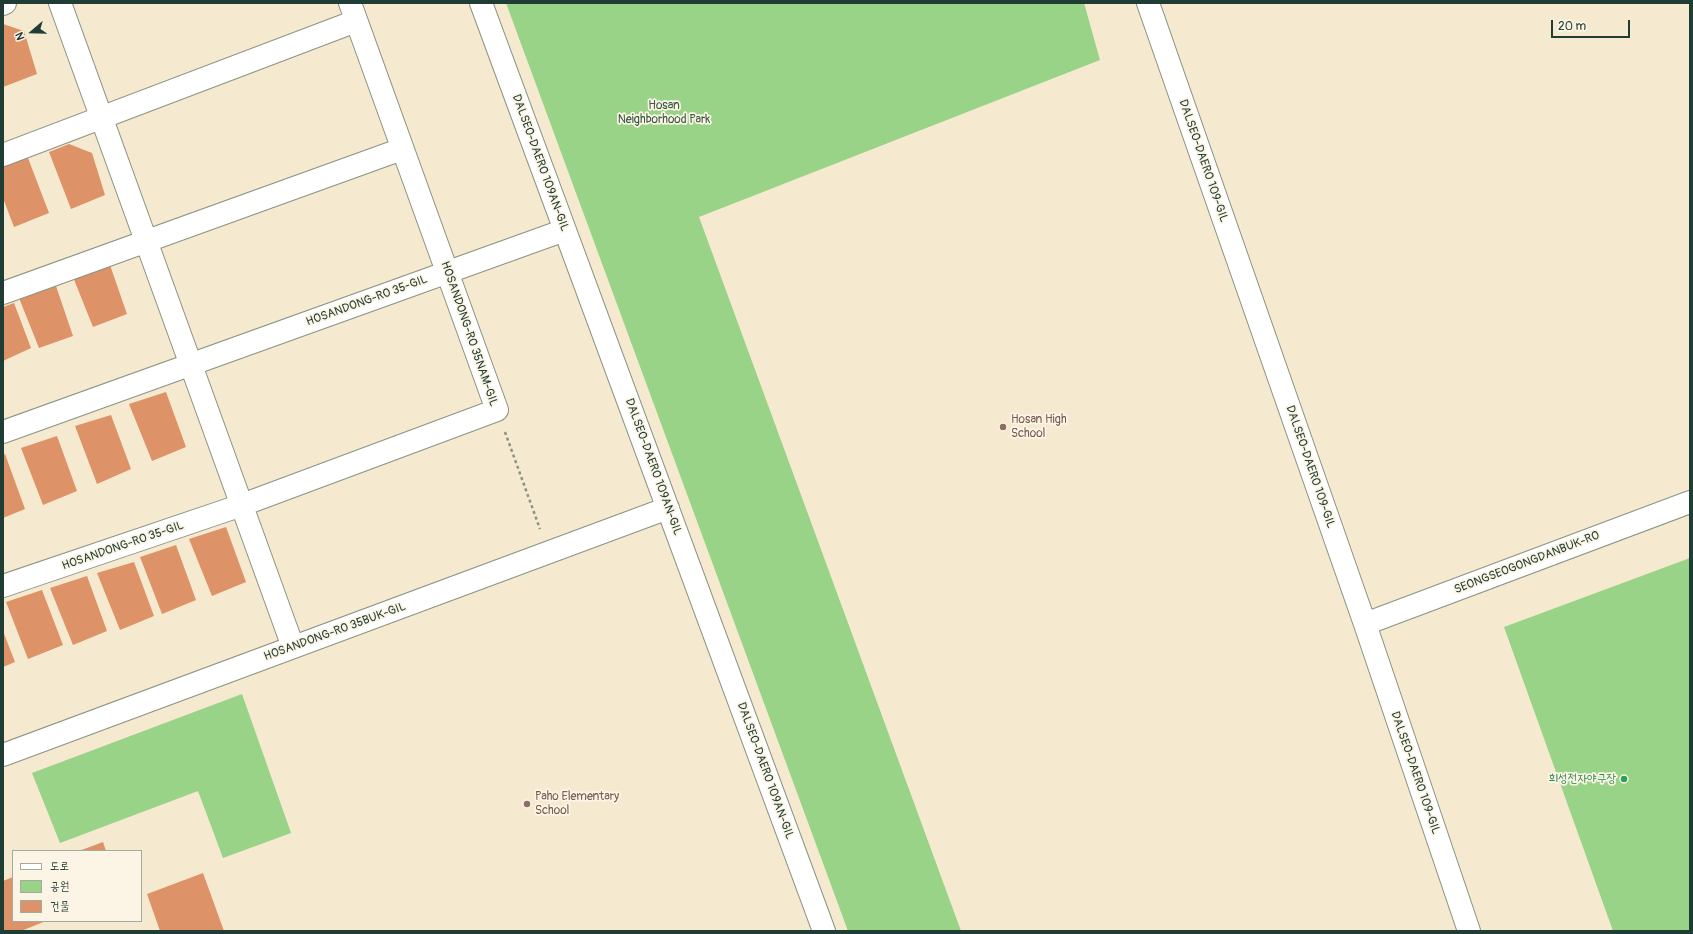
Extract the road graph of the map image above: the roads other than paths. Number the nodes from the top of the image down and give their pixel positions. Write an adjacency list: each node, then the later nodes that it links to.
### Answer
1 (60, 3): 5 (street)
2 (481, 3): 8 (street, DALSEO-DAERO 109AN-GIL)
3 (1148, 3): 18 (street, DALSEO-DAERO 109-GIL)
4 (353, 12): 5 (street); 6 (street, HOSANDONG-RO 35NAM-GIL)
5 (102, 118): 7 (street); 9 (street)
6 (402, 149): 9 (street); 10 (street, HOSANDONG-RO 35NAM-GIL)
7 (3, 155)
8 (565, 230): 10 (street, HOSANDONG-RO 35-GIL); 16 (street, DALSEO-DAERO 109AN-GIL)
9 (147, 242): 11 (street); 12 (street)
10 (447, 272): 12 (street, HOSANDONG-RO 35-GIL); 15 (street, HOSANDONG-RO 35NAM-GIL)
11 (3, 293)
12 (191, 364): 13 (street, HOSANDONG-RO 35-GIL); 15 (street)
13 (3, 432)
14 (1690, 502): 18 (street, SEONGSEOGONGDANBUK-RO)
15 (242, 505): 17 (street, HOSANDONG-RO 35-GIL); 19 (street)
16 (668, 508): 19 (street, HOSANDONG-RO 35BUK-GIL); 21 (street, DALSEO-DAERO 109AN-GIL)
17 (3, 586)
18 (1365, 624): 22 (street, DALSEO-DAERO 109-GIL)
19 (293, 647): 20 (street, HOSANDONG-RO 35BUK-GIL)
20 (3, 755)
21 (824, 931)
22 (1469, 931)

